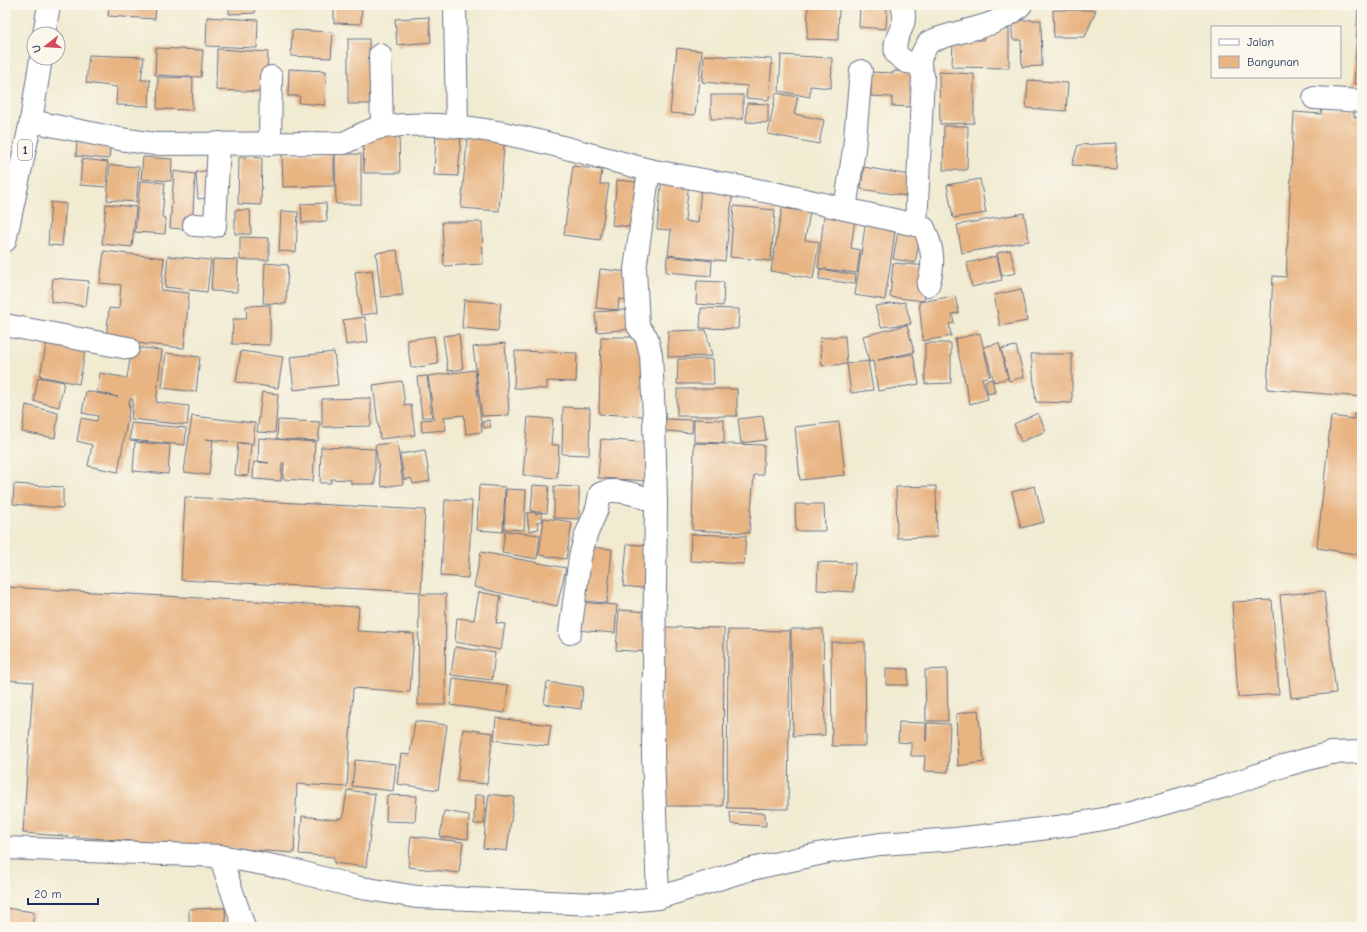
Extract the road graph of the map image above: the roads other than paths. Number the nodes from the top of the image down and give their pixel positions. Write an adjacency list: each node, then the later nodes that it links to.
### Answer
1 (49, 5): 5 (main road)
2 (455, 5): 15 (main road)
3 (902, 5): 7 (main road)
4 (1021, 5): 7 (main road)
5 (45, 26)
6 (380, 55): 14 (main road)
7 (919, 64): 21 (main road)
8 (40, 66): 13 (main road, 1)
9 (861, 72): 19 (main road)
10 (271, 77): 17 (main road)
11 (1314, 98): 12 (main road)
12 (1362, 102)
13 (31, 121): 16 (main road); 22 (main road, 1)
14 (382, 127): 15 (main road); 17 (main road)
15 (457, 127): 18 (main road)
16 (219, 143): 17 (main road); 20 (main road)
17 (270, 144)
18 (649, 170): 19 (main road); 26 (main road)
19 (845, 208): 21 (main road)
20 (194, 224)
21 (916, 225): 23 (main road)
22 (5, 241)
23 (928, 285)
24 (5, 326): 25 (main road)
25 (128, 348)
26 (656, 503): 27 (main road); 31 (main road)
27 (570, 633)
28 (1362, 752): 31 (main road)
29 (5, 848): 30 (main road)
30 (220, 856): 31 (main road); 32 (main road)
31 (658, 898)
32 (244, 927)

